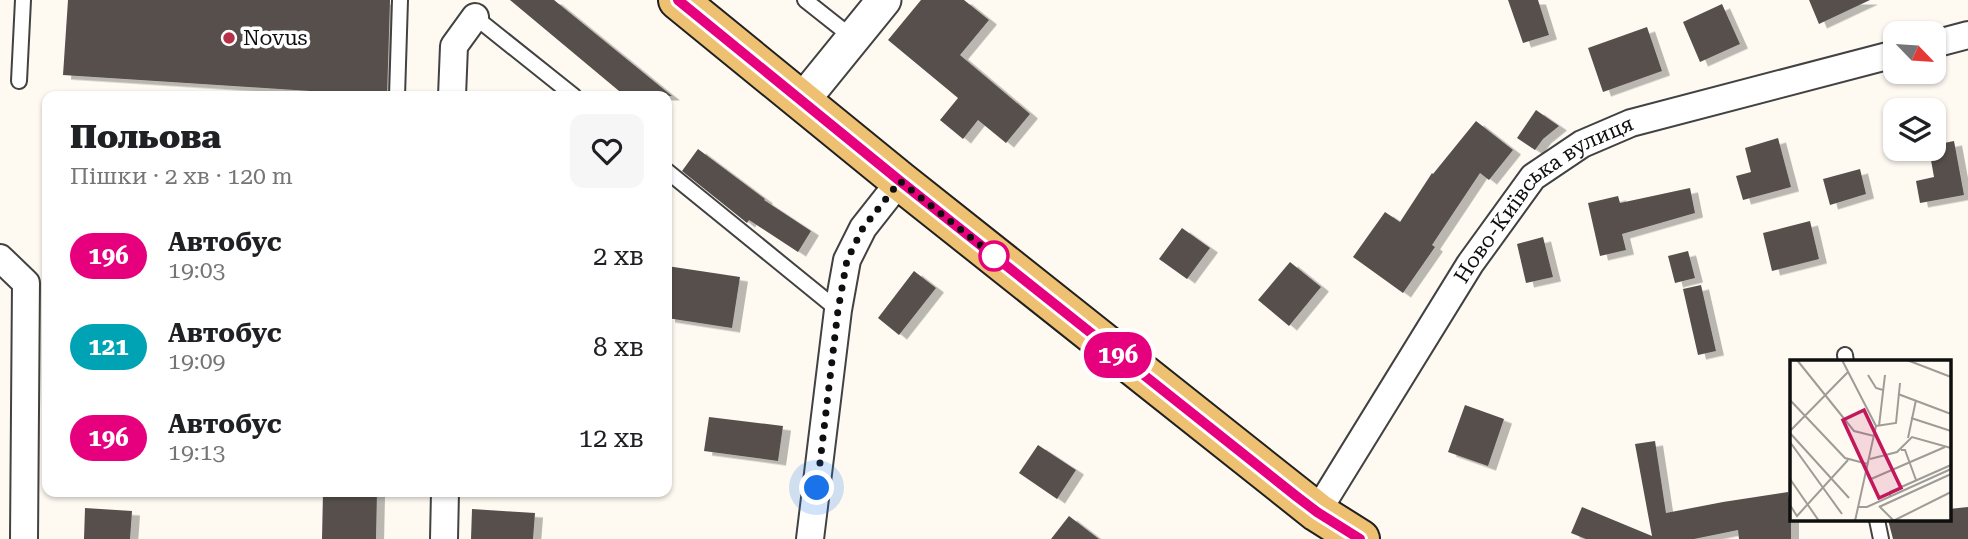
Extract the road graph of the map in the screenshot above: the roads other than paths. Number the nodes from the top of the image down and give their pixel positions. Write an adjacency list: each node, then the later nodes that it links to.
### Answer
1 (23, 0): 11 (lane)
2 (400, 0): 12 (lane)
3 (678, 0): 15 (main road)
4 (805, 0): 8 (lane)
5 (884, 0): 8 (street)
6 (475, 17): 13 (street); 14 (lane)
7 (1968, 35): 9 (street)
8 (853, 38): 15 (street)
9 (1946, 41)
10 (1883, 57): 21 (street, Ново-Київська вулиця)
11 (19, 81)
12 (397, 91)
13 (452, 91)
14 (568, 91)
15 (802, 101): 17 (main road)
16 (672, 175): 19 (lane)
17 (900, 181): 19 (street); 21 (main road)
18 (0, 258): 22 (street)
19 (838, 310): 24 (street)
20 (445, 497): 23 (street)
21 (1317, 512): 25 (main road)
22 (24, 539)
23 (444, 539)
24 (810, 539)
25 (1360, 539)

